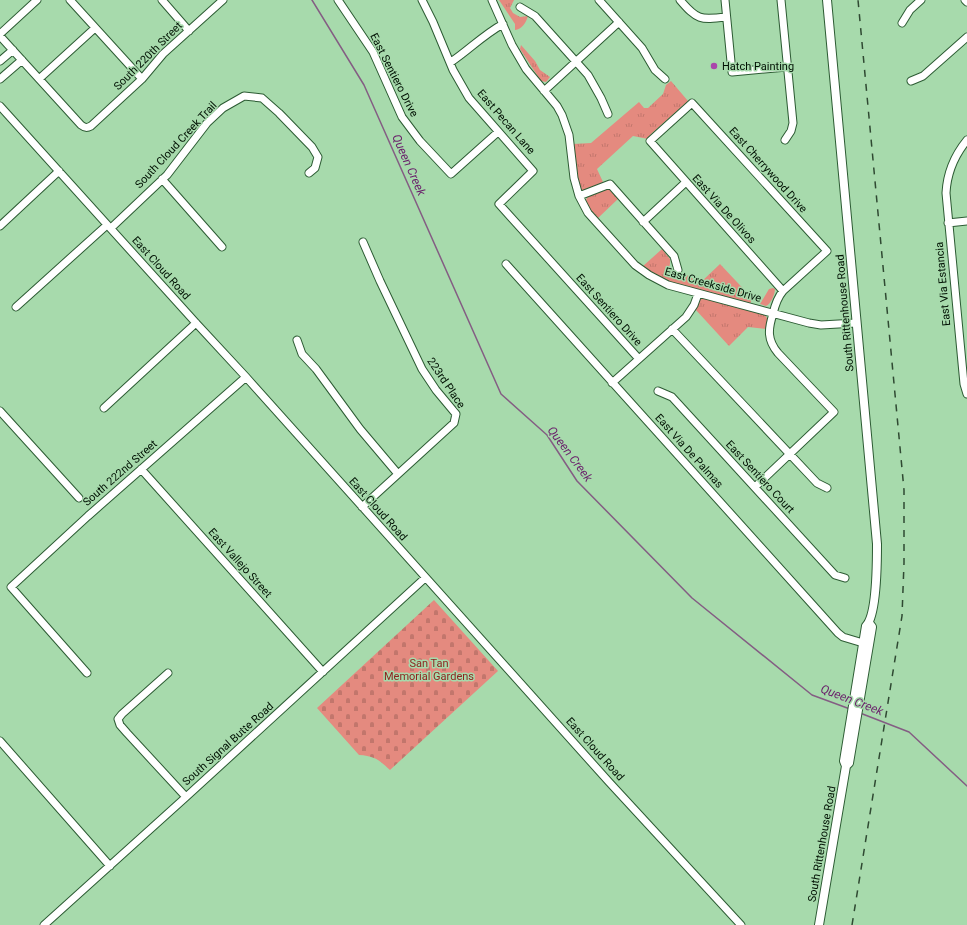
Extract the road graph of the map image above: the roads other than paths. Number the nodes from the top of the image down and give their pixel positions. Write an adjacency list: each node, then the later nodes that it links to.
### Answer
1 (37, 0): 21 (street)
2 (70, 0): 19 (street)
3 (162, 0): 20 (street)
4 (223, 0): 20 (street, South 220th Street)
5 (338, 0): 38 (street, East Sentiero Drive)
6 (422, 0): 27 (street, East Pecan Lane)
7 (492, 0): 18 (street, East Creekside Drive)
8 (599, 0): 16 (street)
9 (680, 0): 15 (street)
10 (725, 0): 15 (street)
11 (781, 0): 28 (street)
12 (827, 0): 61 (main road, South Rittenhouse Road)
13 (921, 0): 17 (street)
14 (520, 7): 26 (street)
15 (726, 17): 28 (street)
16 (619, 22): 26 (street); 32 (street)
17 (902, 23)
18 (503, 24): 27 (street); 34 (street, East Creekside Drive)
19 (95, 28): 30 (street); 31 (street)
20 (189, 31): 31 (street, South 220th Street)
21 (0, 35): 23 (street)
22 (967, 37): 33 (street)
23 (12, 50): 24 (street); 25 (street)
24 (22, 60): 29 (street); 30 (street)
25 (0, 61)
26 (576, 61): 34 (street); 37 (street)
27 (451, 62): 38 (street, East Pecan Lane)
28 (787, 67): 39 (street)
29 (2, 74)
30 (39, 79): 31 (street, South 220th Street)
31 (142, 79)
32 (665, 80)
33 (911, 82)
34 (544, 91): 45 (street, East Creekside Drive)
35 (692, 103): 44 (street, East Via De Olivos); 56 (street, East Cherrywood Drive)
36 (0, 106): 41 (street, East Cloud Road)
37 (608, 114)
38 (498, 132): 46 (street, East Pecan Lane)
39 (784, 140)
40 (967, 140): 49 (street, East Via Estancia)
41 (59, 172): 50 (street); 51 (street, East Cloud Road)
42 (309, 173): 43 (street, South Cloud Creek Trail)
43 (162, 179): 51 (street, South Cloud Creek Trail); 53 (street)
44 (686, 182): 48 (street); 56 (street, East Via De Olivos)
45 (579, 196): 48 (street); 57 (street, East Creekside Drive)
46 (498, 204): 64 (street, East Sentiero Drive)
47 (967, 221): 49 (street)
48 (643, 222): 55 (street)
49 (948, 223): 68 (street, East Via Estancia)
50 (0, 226)
51 (109, 226): 58 (street, South Cloud Creek Trail); 60 (street, East Cloud Road)
52 (363, 242): 73 (street, 223rd Place)
53 (222, 246)
54 (506, 264): 66 (street, East Via De Palmas)
55 (678, 270)
56 (783, 291): 59 (street)
57 (698, 294): 59 (street, East Creekside Drive); 62 (street)
58 (16, 307)
59 (773, 313): 61 (street, East Creekside Drive); 71 (street)
60 (196, 323): 65 (street, East Cloud Road); 69 (street)
61 (856, 323): 80 (main road, South Rittenhouse Road)
62 (672, 329): 64 (street); 71 (street)
63 (297, 340): 73 (street)
64 (639, 359): 66 (street)
65 (246, 377): 72 (street, South 222nd Street); 77 (street, East Cloud Road)
66 (612, 383): 81 (street, East Via De Palmas)
67 (658, 391): 74 (street, East Sentiero Court)
68 (967, 394)
69 (104, 408)
70 (0, 411): 76 (street)
71 (790, 454): 74 (street); 75 (street)
72 (141, 470): 82 (street, East Vallejo Street); 83 (street, South 222nd Street)
73 (398, 474): 77 (street, 223rd Place)
74 (755, 487): 79 (street, East Sentiero Court)
75 (827, 488)
76 (79, 498)
77 (362, 507): 78 (street, East Cloud Road)
78 (425, 578): 82 (street, South Signal Butte Road); 90 (street, East Cloud Road)
79 (845, 578)
80 (869, 623): 81 (main road, South Rittenhouse Road); 85 (main road, South Rittenhouse Road)
81 (863, 642): 85 (main road, South Rittenhouse Road)
82 (323, 672): 87 (street, South Signal Butte Road)
83 (87, 673)
84 (168, 673): 87 (street)
85 (860, 682): 91 (main road, South Rittenhouse Road)
86 (0, 741): 88 (street)
87 (186, 797): 88 (street, South Signal Butte Road)
88 (110, 866): 89 (street, South Signal Butte Road)
89 (44, 925)
90 (741, 925)
91 (819, 925)

